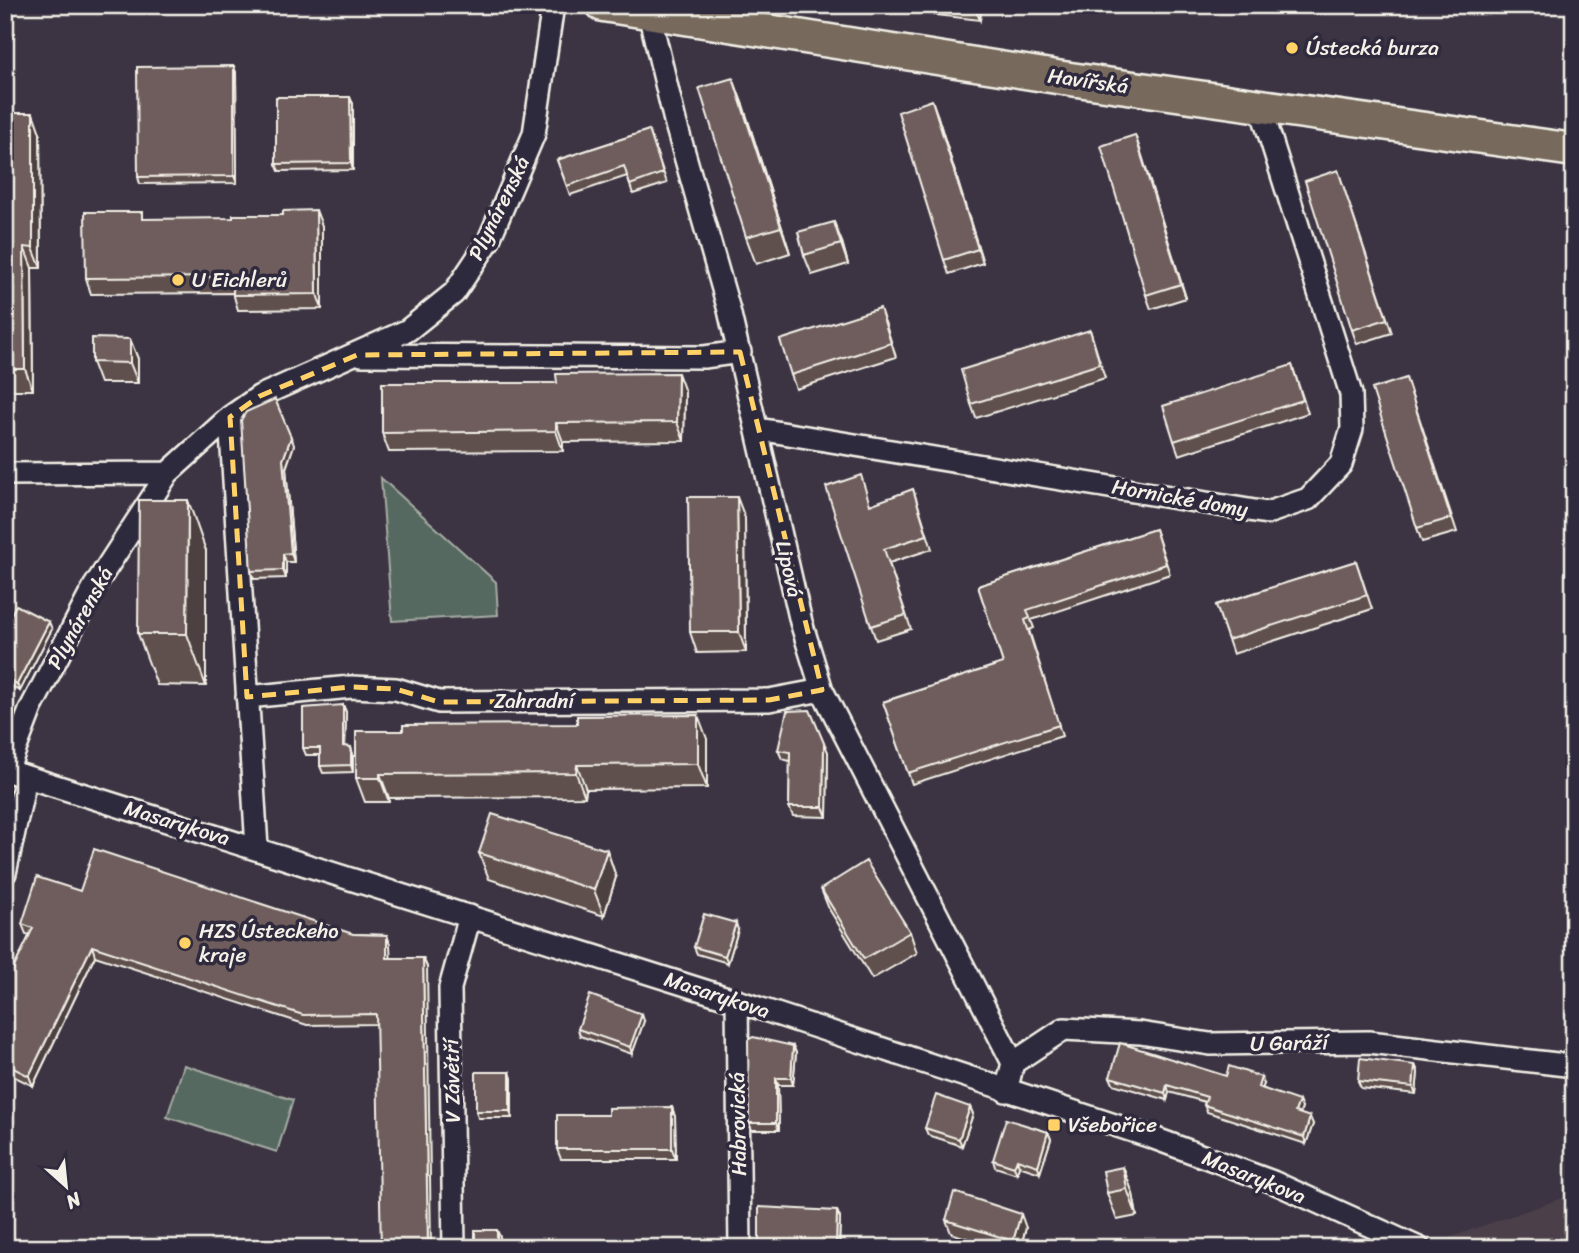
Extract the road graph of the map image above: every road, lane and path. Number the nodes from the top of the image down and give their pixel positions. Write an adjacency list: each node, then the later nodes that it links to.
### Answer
1 (553, 5): 7 (street, Plynárenská)
2 (603, 5): 3 (main road, Havířská)
3 (649, 13): 4 (main road, Havířská); 6 (street, Lipová)
4 (1260, 105): 5 (main road, Havířská); 9 (street, Hornické domy)
5 (1574, 150)
6 (740, 352): 7 (street, Plynárenská); 9 (street, Lipová)
7 (357, 355): 8 (street, Plynárenská)
8 (230, 417): 10 (street, Plynárenská); 13 (street)
9 (758, 429): 12 (street, Lipová)
10 (168, 472): 11 (street); 14 (street, Plynárenská)
11 (5, 474)
12 (822, 690): 13 (street, Zahradní); 19 (street, Lipová)
13 (247, 697): 15 (street)
14 (13, 773): 15 (street, Masarykova); 16 (street, Plynárenská)
15 (257, 848): 17 (street, Masarykova)
16 (5, 873)
17 (470, 916): 18 (street, Masarykova); 22 (street, V Závětří)
18 (737, 1001): 21 (street, Masarykova); 23 (street, Habrovická)
19 (1013, 1063): 20 (street, U Garáží); 21 (street)
20 (1574, 1066)
21 (1006, 1091): 24 (street, Masarykova)
22 (454, 1248)
23 (740, 1248)
24 (1419, 1248)

